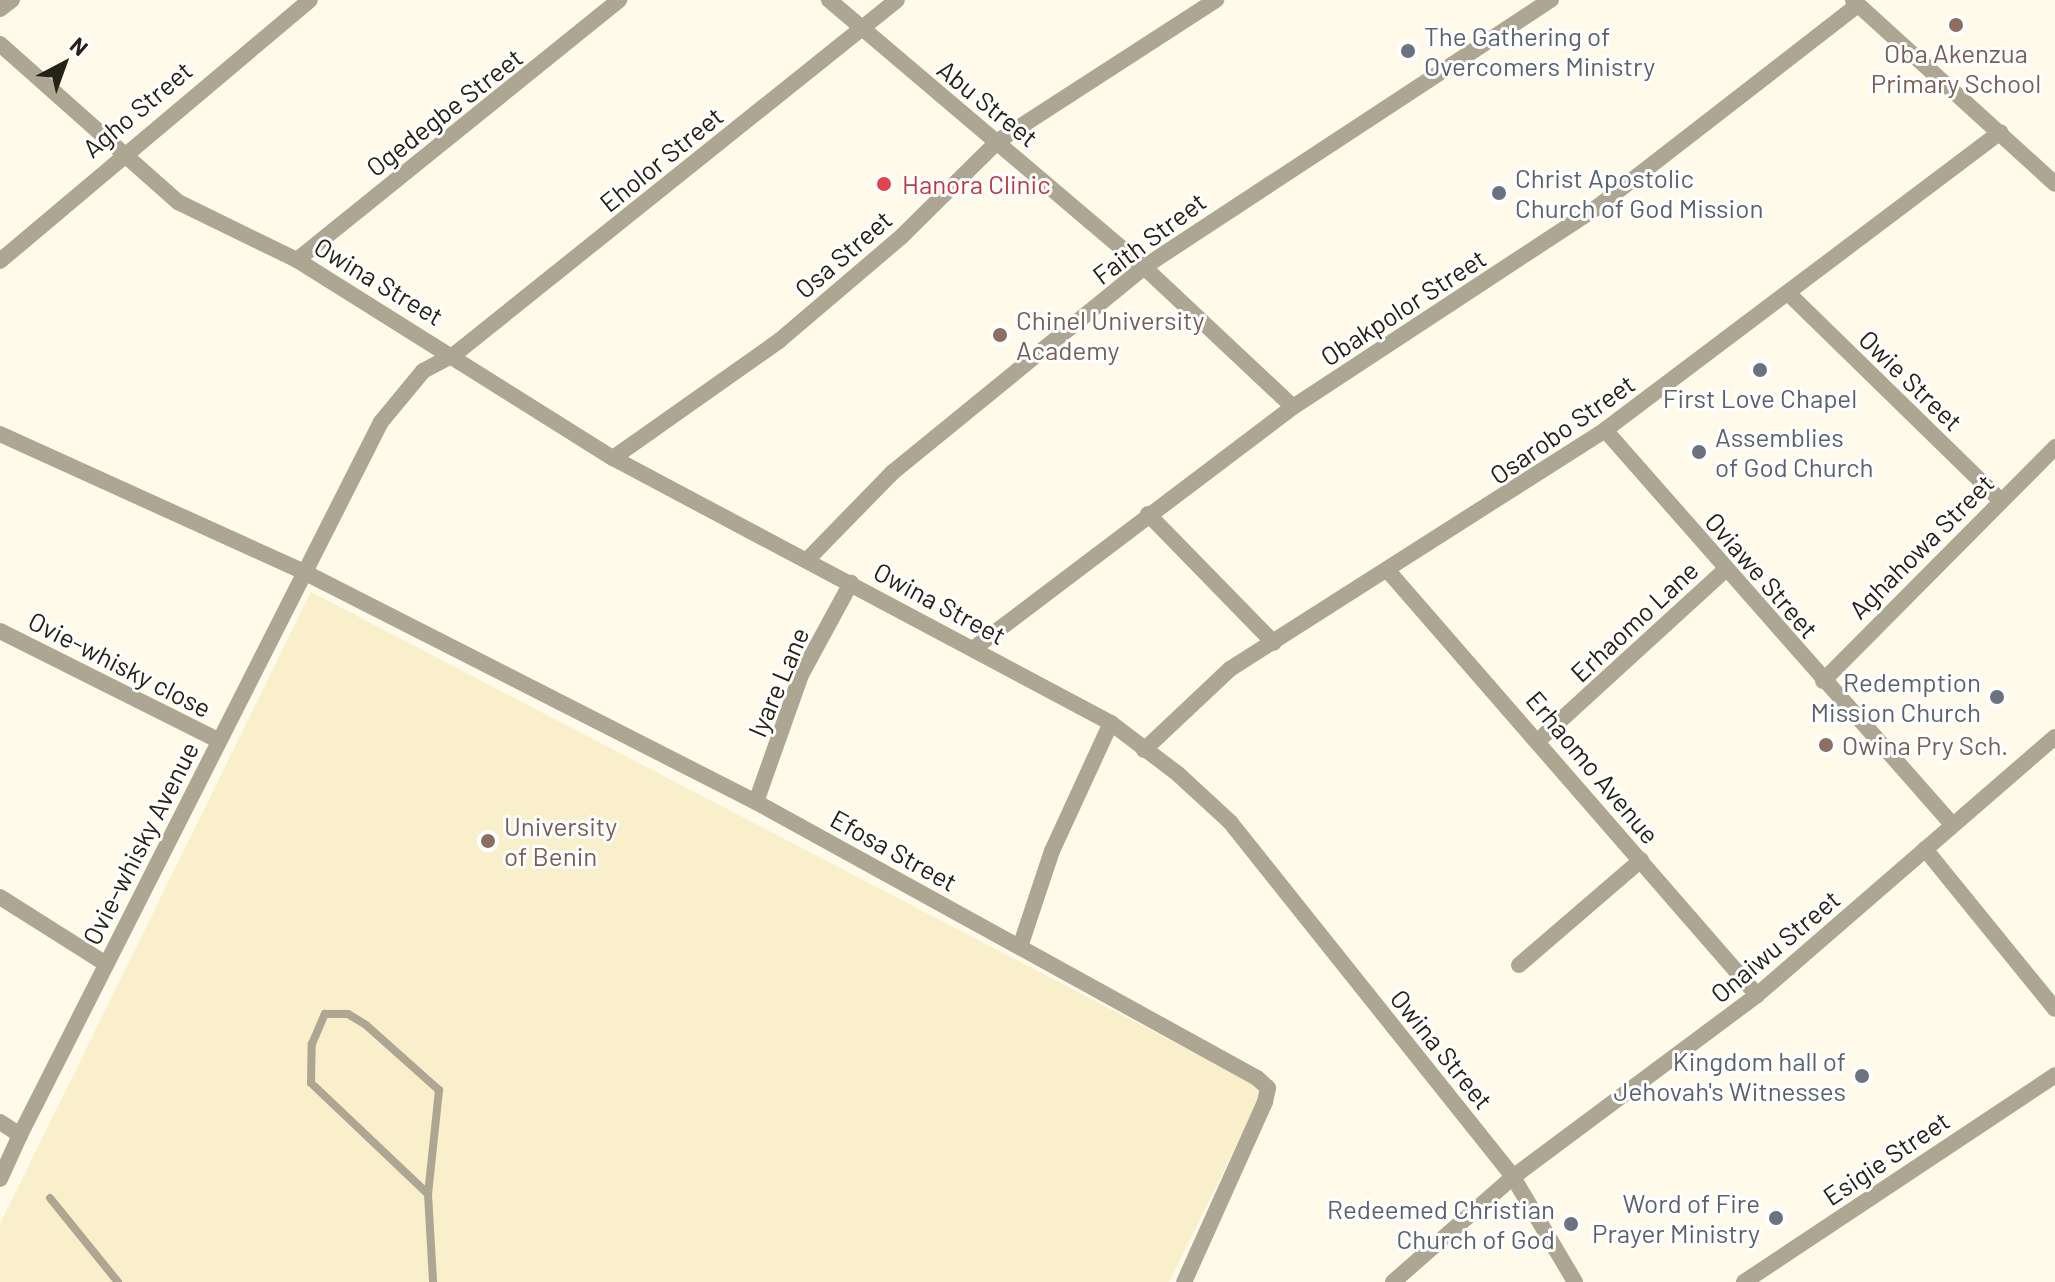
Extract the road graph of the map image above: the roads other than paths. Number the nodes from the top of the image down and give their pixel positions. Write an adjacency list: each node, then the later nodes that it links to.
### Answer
1 (12, 0): 9 (street)
2 (310, 0): 14 (street, Agho Street)
3 (619, 0): 16 (street, Ogedegbe Street)
4 (829, 0): 10 (street, Abu Street)
5 (897, 0): 10 (street, Eholor Street)
6 (1216, 0): 13 (street, Osa Street)
7 (1551, 0): 18 (street, Faith Street)
8 (1856, 2): 12 (street); 21 (street, Obakpolor Street)
9 (0, 9)
10 (858, 29): 13 (street, Abu Street); 20 (street, Eholor Street)
11 (0, 44): 14 (street, Owina Street)
12 (2000, 132): 15 (street); 19 (street, Osarobo Street)
13 (998, 141): 18 (street, Abu Street); 25 (street, Osa Street)
14 (118, 155): 16 (street, Owina Street); 17 (street, Agho Street)
15 (2052, 175)
16 (297, 260): 20 (street, Owina Street)
17 (0, 261)
18 (1144, 267): 21 (street, Abu Street); 28 (street, Faith Street)
19 (1789, 294): 22 (street, Osarobo Street); 26 (street, Owie Street)
20 (455, 354): 25 (street, Owina Street); 30 (street, Eholor Street)
21 (1293, 407): 27 (street, Obakpolor Street)
22 (1605, 430): 29 (street, Oviawe Street); 31 (street, Osarobo Street)
23 (0, 434): 30 (street, Efosa Street)
24 (2055, 447): 26 (street, Aghahowa Street)
25 (613, 458): 28 (street, Owina Street)
26 (2000, 500): 36 (street, Aghahowa Street)
27 (1148, 514): 34 (street); 35 (street, Obakpolor Street)
28 (809, 558): 32 (street, Owina Street)
29 (1725, 570): 36 (street, Oviawe Street); 39 (street, Erhaomo Lane)
30 (302, 571): 40 (street, Ovie-whisky Avenue); 42 (street, Efosa Street)
31 (1389, 572): 34 (street, Osarobo Street); 39 (street, Erhaomo Avenue)
32 (851, 583): 35 (street, Owina Street); 42 (street, Iyare Lane)
33 (0, 631): 40 (street, Ovie-whisky close)
34 (1274, 643): 41 (street, Osarobo Street)
35 (973, 649): 37 (street, Owina Street)
36 (1823, 681): 43 (street, Oviawe Street)
37 (1111, 723): 41 (street, Owina Street); 47 (street)
38 (2055, 737): 43 (street, Onaiwu Street)
39 (1540, 739): 45 (street, Erhaomo Avenue)
40 (218, 740): 48 (street, Ovie-whisky Avenue)
41 (1144, 750): 55 (street, Owina Street)
42 (756, 802): 47 (street, Efosa Street)
43 (1950, 822): 44 (street, Onaiwu Street)
44 (1925, 849): 50 (street, Onaiwu Street); 51 (street)
45 (1641, 860): 49 (street); 50 (street, Erhaomo Avenue)
46 (0, 897): 48 (street)
47 (1020, 947): 61 (street, Efosa Street)
48 (106, 964): 54 (street, Ovie-whisky Avenue)
49 (1519, 965)
50 (1757, 995): 55 (street, Onaiwu Street)
51 (2055, 1009)
52 (2055, 1075): 64 (street, Esigie Street)
53 (0, 1122): 54 (street)
54 (20, 1135): 56 (street, Ovie-whisky Avenue)
55 (1513, 1177): 62 (street, Onaiwu Street); 63 (street, Owina Street)
56 (0, 1179)
57 (428, 1194): 57 (lane); 60 (lane)
58 (50, 1198): 59 (lane)
59 (118, 1282)
60 (433, 1282)
61 (1184, 1282)
62 (1393, 1282)
63 (1575, 1282)
64 (1744, 1282)

